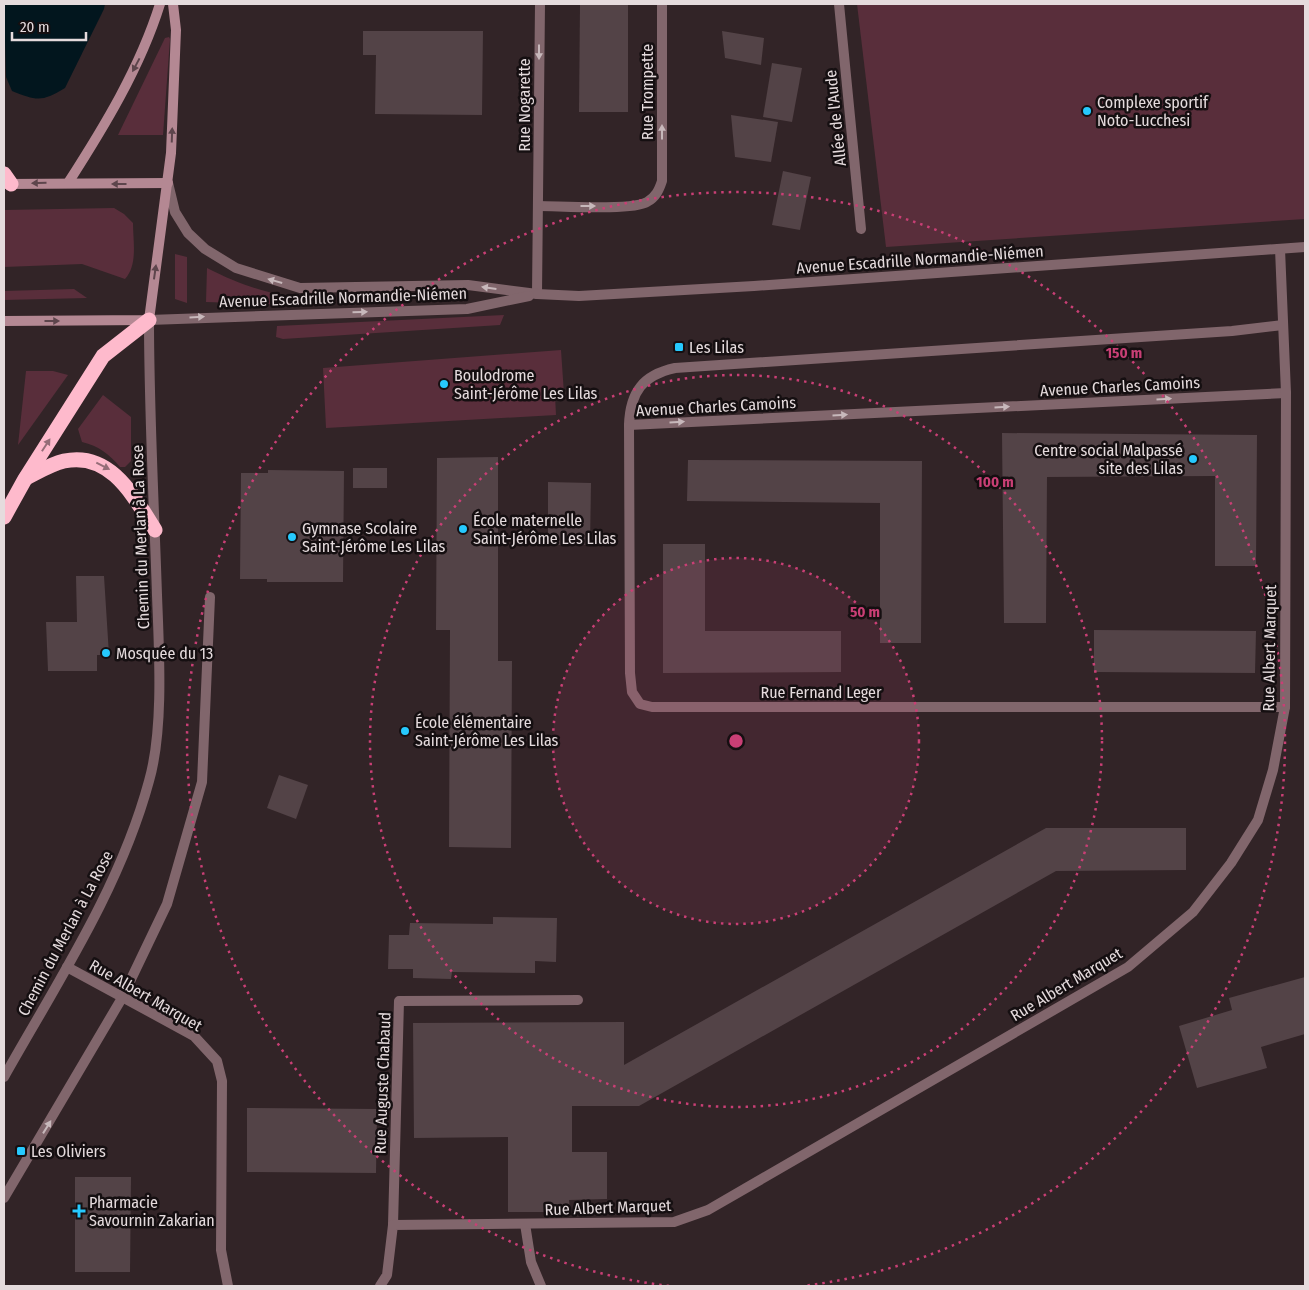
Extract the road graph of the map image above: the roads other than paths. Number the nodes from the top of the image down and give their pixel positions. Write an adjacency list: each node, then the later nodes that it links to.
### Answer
1 (160, 4): 7 (main road, one-way to 7)
2 (173, 4): 8 (main road, one-way to 2)
3 (540, 4): 9 (street, Rue Nogarette, one-way to 9)
4 (662, 4): 9 (street, Rue Trompette, one-way to 4)
5 (839, 4): 10 (street, Allée de l'Aude)
6 (6, 181): 7 (main road, one-way to 6)
7 (68, 183): 8 (main road, one-way to 7)
8 (168, 183): 13 (street, Avenue Escadrille Normandie-Niémen, one-way to 8); 14 (main road, one-way to 8)
9 (539, 206): 13 (street, Rue Nogarette)
10 (862, 229)
11 (1305, 247): 12 (street, Avenue Escadrille Normandie-Niémen)
12 (1280, 249): 13 (street, Avenue Escadrille Normandie-Niémen); 16 (street, Rue Albert Marquet)
13 (537, 294): 14 (street, Avenue Escadrille Normandie-Niémen, one-way to 13)
14 (149, 320): 15 (main road, one-way to 14); 19 (highway, one-way to 14); 21 (street, Chemin du Merlan à La Rose)
15 (4, 321)
16 (1284, 325): 17 (street, Rue Albert Marquet); 18 (street, Avenue Charles Camoins)
17 (1286, 393): 18 (street, Avenue Charles Camoins, one-way to 17); 23 (street, Rue Albert Marquet)
18 (629, 425): 23 (street, Rue Fernand Leger)
19 (25, 479): 20 (highway); 21 (highway, one-way to 21)
20 (4, 517)
21 (155, 530): 24 (street, Chemin du Merlan à La Rose)
22 (210, 597): 25 (street)
23 (1285, 707): 29 (street, Rue Albert Marquet)
24 (67, 967): 25 (street, Rue Albert Marquet); 27 (street, Chemin du Merlan à La Rose)
25 (122, 998): 28 (street, one-way to 25); 31 (street, Rue Albert Marquet)
26 (578, 1000): 30 (street, Rue Auguste Chabaud)
27 (4, 1077)
28 (4, 1198)
29 (525, 1224): 30 (street, Rue Albert Marquet); 33 (street)
30 (393, 1225): 32 (street)
31 (228, 1286)
32 (380, 1286)
33 (541, 1286)

